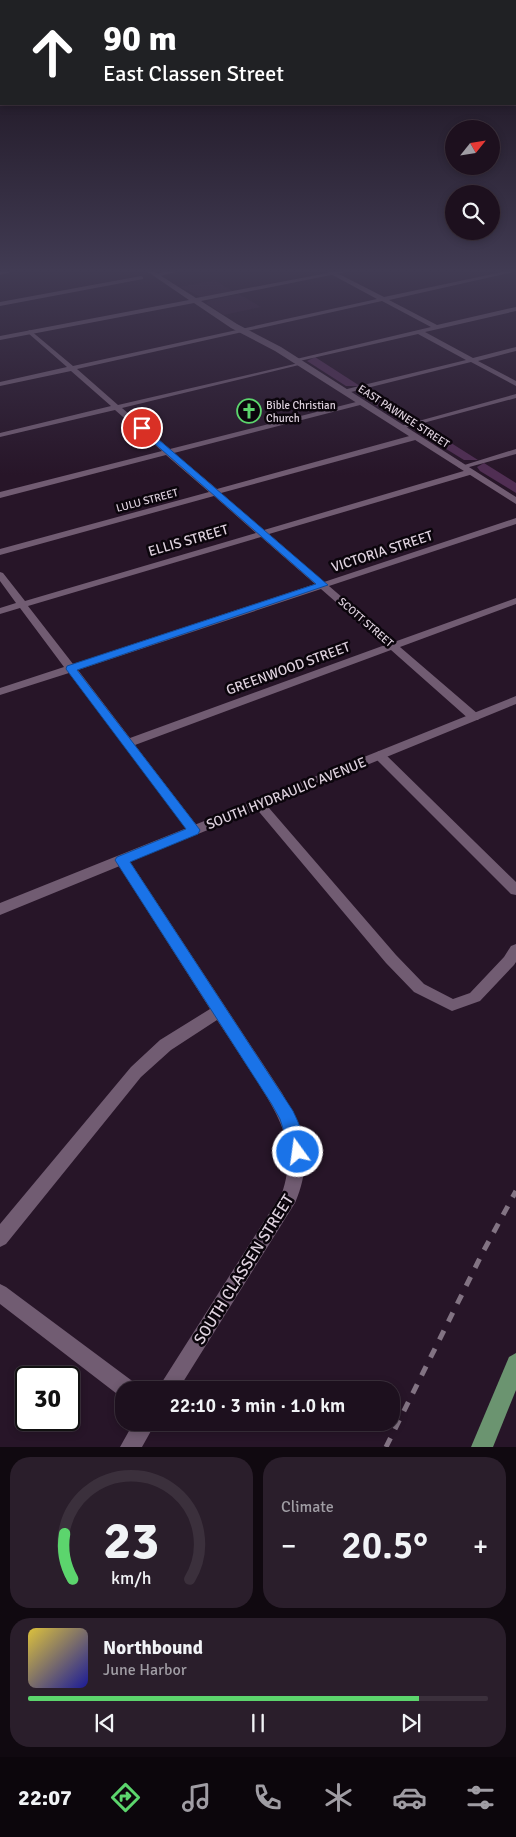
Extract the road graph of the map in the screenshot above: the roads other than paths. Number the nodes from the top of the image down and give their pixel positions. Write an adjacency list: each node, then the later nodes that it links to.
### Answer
1 (39, 340): 9 (street, SCOTT STREET)
2 (203, 340): 9 (street)
3 (262, 340): 8 (street, EAST PAWNEE STREET)
4 (385, 340): 8 (street)
5 (434, 340): 7 (street)
6 (516, 349): 7 (street)
7 (472, 360): 11 (street); 12 (street)
8 (298, 362): 12 (street, EAST PAWNEE STREET); 15 (street)
9 (72, 368): 10 (street); 15 (street, SCOTT STREET)
10 (0, 384)
11 (516, 384)
12 (346, 392): 14 (street, EAST PAWNEE STREET)
13 (516, 396): 16 (street)
14 (361, 402): 16 (street, EAST PAWNEE STREET); 19 (street)
15 (117, 407): 17 (street); 19 (street, SCOTT STREET)
16 (401, 427): 18 (street, EAST PAWNEE STREET)
17 (0, 434)
18 (416, 437): 21 (street, EAST PAWNEE STREET); 22 (street, LULU STREET)
19 (168, 451): 22 (street, SCOTT STREET); 23 (street)
20 (516, 451): 21 (street, ELLIS STREET)
21 (466, 469): 24 (street, EAST PAWNEE STREET); 26 (street, ELLIS STREET)
22 (216, 493): 26 (street, SCOTT STREET); 27 (street, LULU STREET)
23 (0, 495)
24 (516, 501)
25 (516, 521): 29 (street, VICTORIA STREET)
26 (262, 533): 29 (street, SCOTT STREET); 31 (street, ELLIS STREET)
27 (0, 552)
28 (0, 575): 31 (street)
29 (323, 585): 33 (street, SCOTT STREET); 34 (street, VICTORIA STREET)
30 (516, 601): 33 (street, GREENWOOD STREET)
31 (22, 604): 32 (street, ELLIS STREET); 34 (street)
32 (0, 611)
33 (393, 646): 37 (street, SCOTT STREET); 38 (street, GREENWOOD STREET)
34 (71, 669): 35 (street, VICTORIA STREET); 38 (street)
35 (0, 692)
36 (516, 700): 37 (street, SOUTH HYDRAULIC AVENUE)
37 (474, 717): 39 (street, SOUTH HYDRAULIC AVENUE)
38 (128, 743): 41 (street)
39 (379, 755): 40 (street, SOUTH HYDRAULIC AVENUE); 43 (street)
40 (260, 804): 41 (street, SOUTH HYDRAULIC AVENUE); 45 (street)
41 (194, 830): 42 (street, SOUTH HYDRAULIC AVENUE)
42 (122, 860): 44 (street, SOUTH HYDRAULIC AVENUE); 46 (street, SOUTH CLASSEN STREET)
43 (516, 890)
44 (0, 910)
45 (516, 950)
46 (220, 1012): 47 (street); 51 (street, SOUTH CLASSEN STREET)
47 (0, 1238)
48 (0, 1293): 50 (street)
49 (516, 1364): 54 (main road)
50 (116, 1381)
51 (173, 1381)
52 (140, 1431): 53 (street)
53 (130, 1447)
54 (482, 1447)

